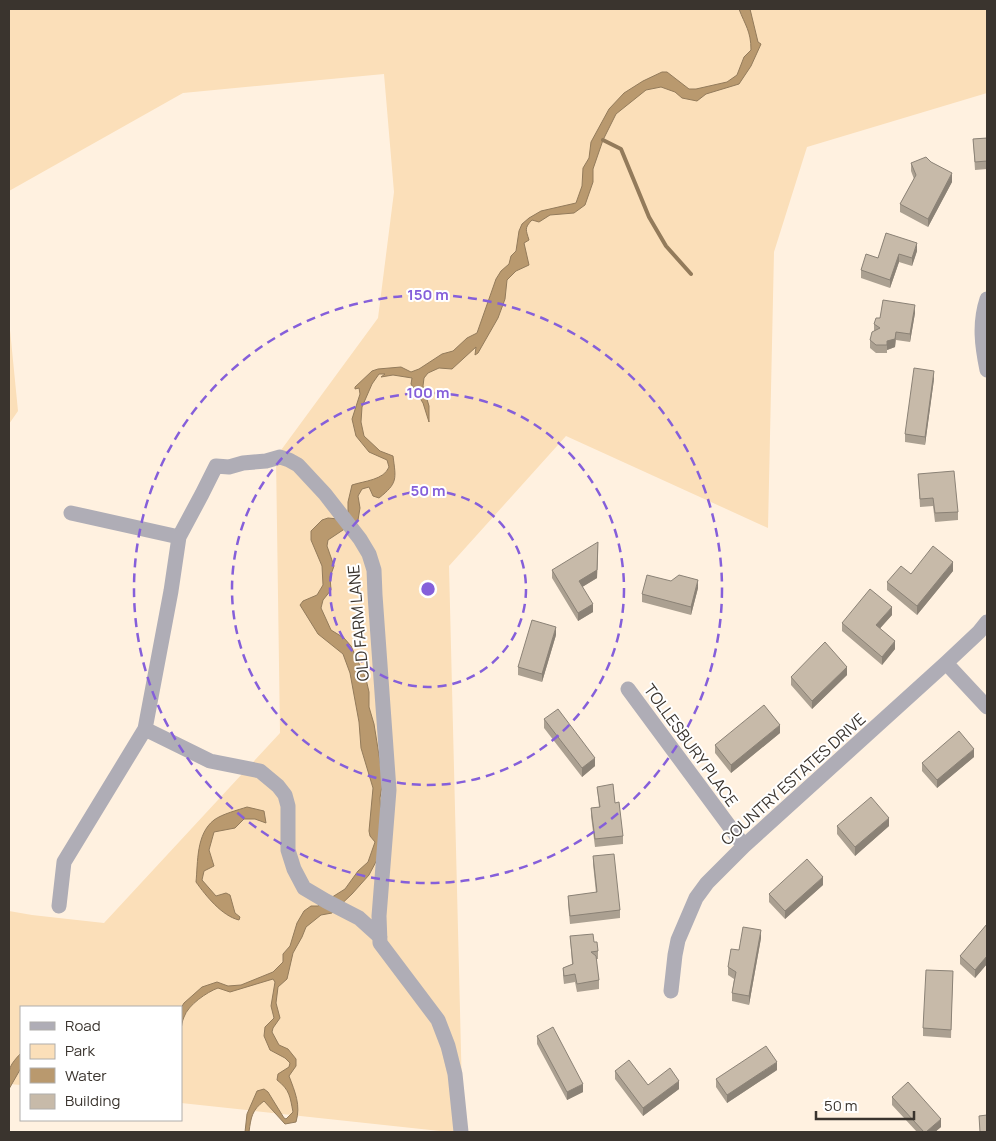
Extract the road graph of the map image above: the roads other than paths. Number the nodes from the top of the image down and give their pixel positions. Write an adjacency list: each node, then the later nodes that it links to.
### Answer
1 (987, 299): 2 (street)
2 (987, 370)
3 (71, 514): 4 (street)
4 (179, 537): 9 (street); 12 (street, OLD FARM LANE)
5 (987, 622): 6 (street, COUNTRY ESTATES DRIVE)
6 (946, 663): 8 (street); 10 (street, COUNTRY ESTATES DRIVE)
7 (628, 689): 10 (street, TOLLESBURY PLACE)
8 (987, 707)
9 (145, 729): 11 (street); 12 (street)
10 (744, 846): 13 (street, COUNTRY ESTATES DRIVE)
11 (59, 906)
12 (380, 937): 14 (street)
13 (671, 991)
14 (461, 1132)

